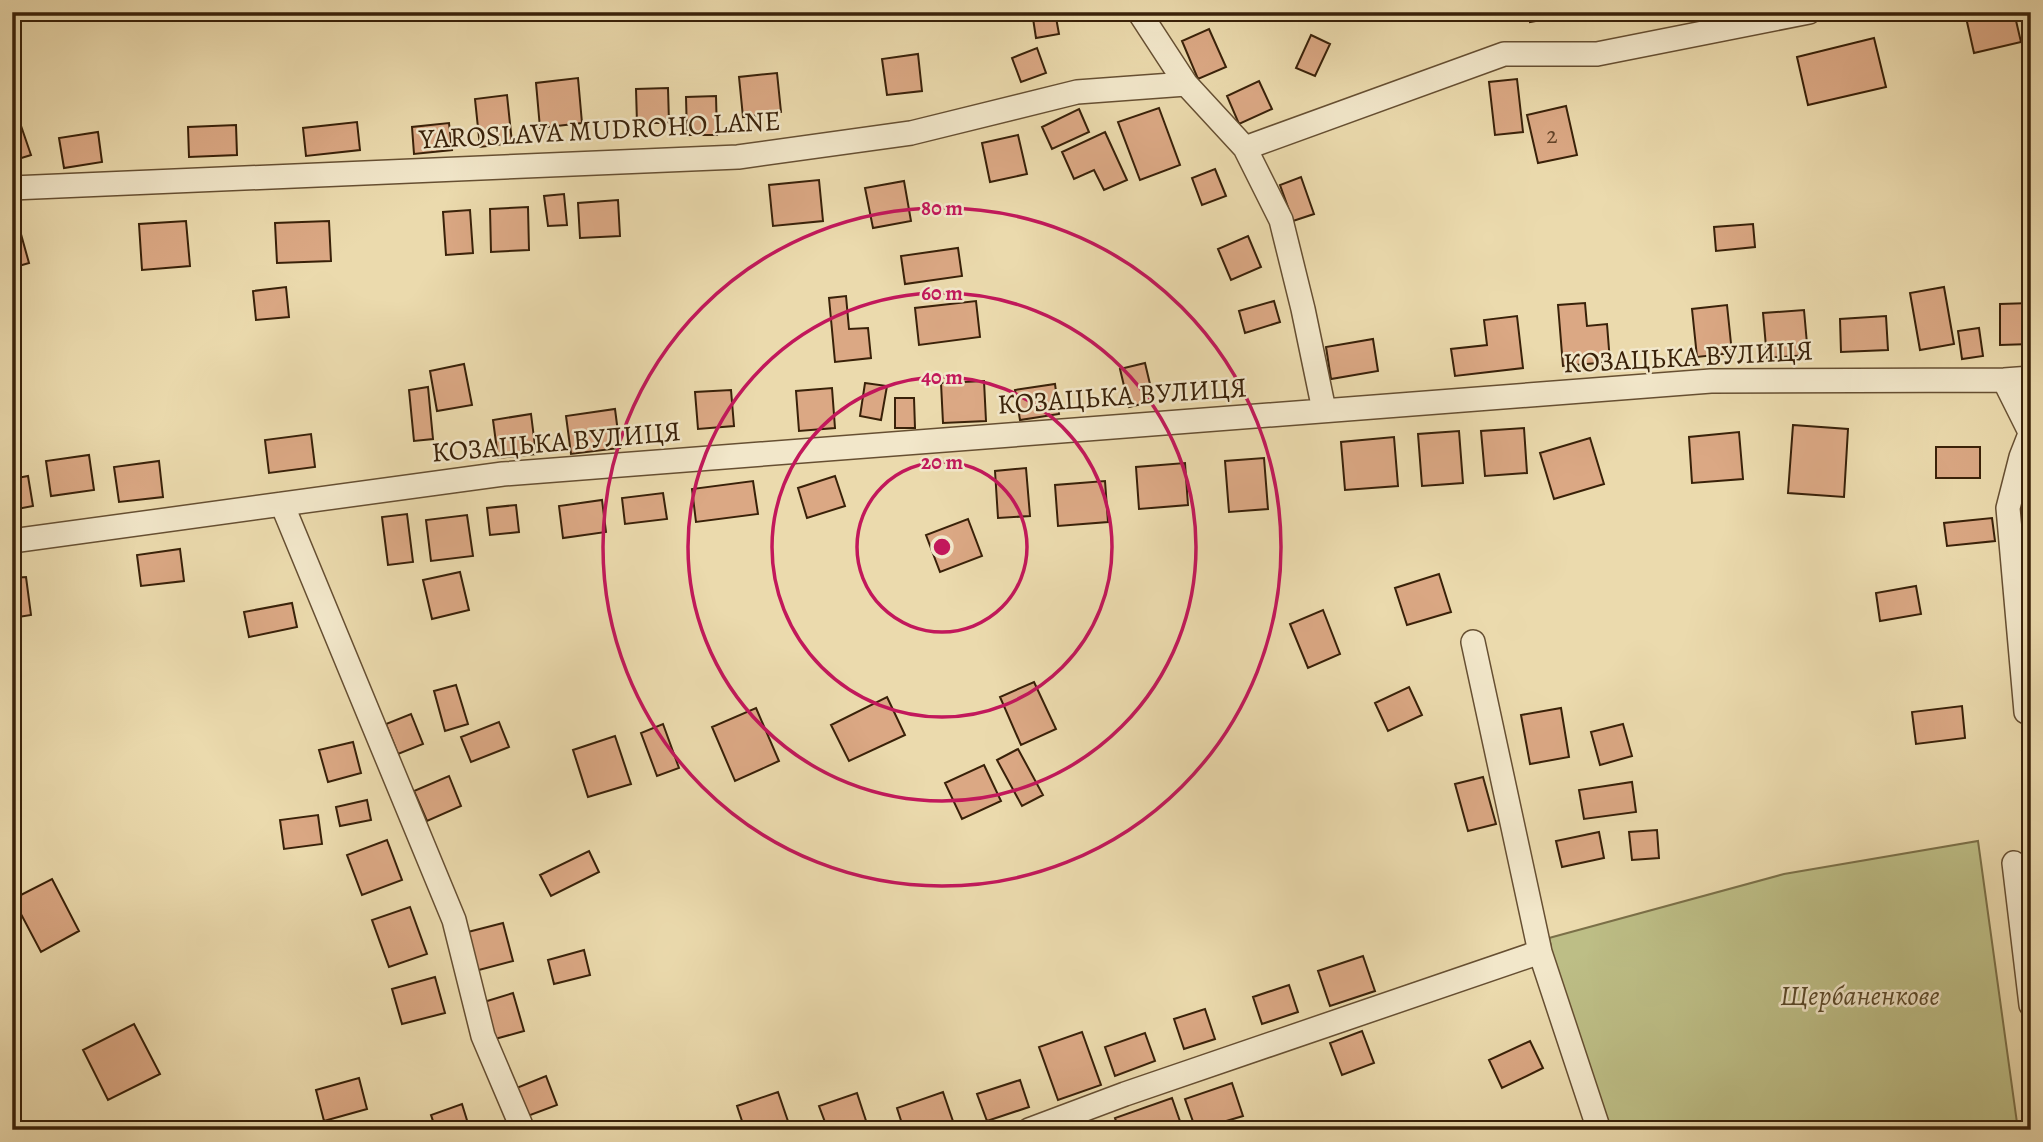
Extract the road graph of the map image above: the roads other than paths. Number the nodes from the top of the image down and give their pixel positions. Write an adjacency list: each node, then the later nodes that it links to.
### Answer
1 (1139, 12): 3 (street)
2 (1809, 12): 4 (street)
3 (1186, 84): 4 (street); 5 (street, YAROSLAVA MUDROHO LANE)
4 (1245, 148): 8 (street)
5 (12, 188)
6 (2031, 378): 7 (street, КОЗАЦЬКА ВУЛИЦЯ)
7 (2004, 380): 8 (street, КОЗАЦЬКА ВУЛИЦЯ); 9 (street)
8 (1324, 410): 10 (street, КОЗАЦЬКА ВУЛИЦЯ)
9 (2030, 434): 13 (street)
10 (282, 504): 11 (street, КОЗАЦЬКА ВУЛИЦЯ); 17 (street)
11 (12, 541)
12 (1472, 642): 15 (street)
13 (2026, 712)
14 (2014, 863): 16 (street)
15 (1540, 952): 18 (street); 19 (street)
16 (2031, 1005)
17 (523, 1130)
18 (1029, 1130)
19 (1599, 1130)

